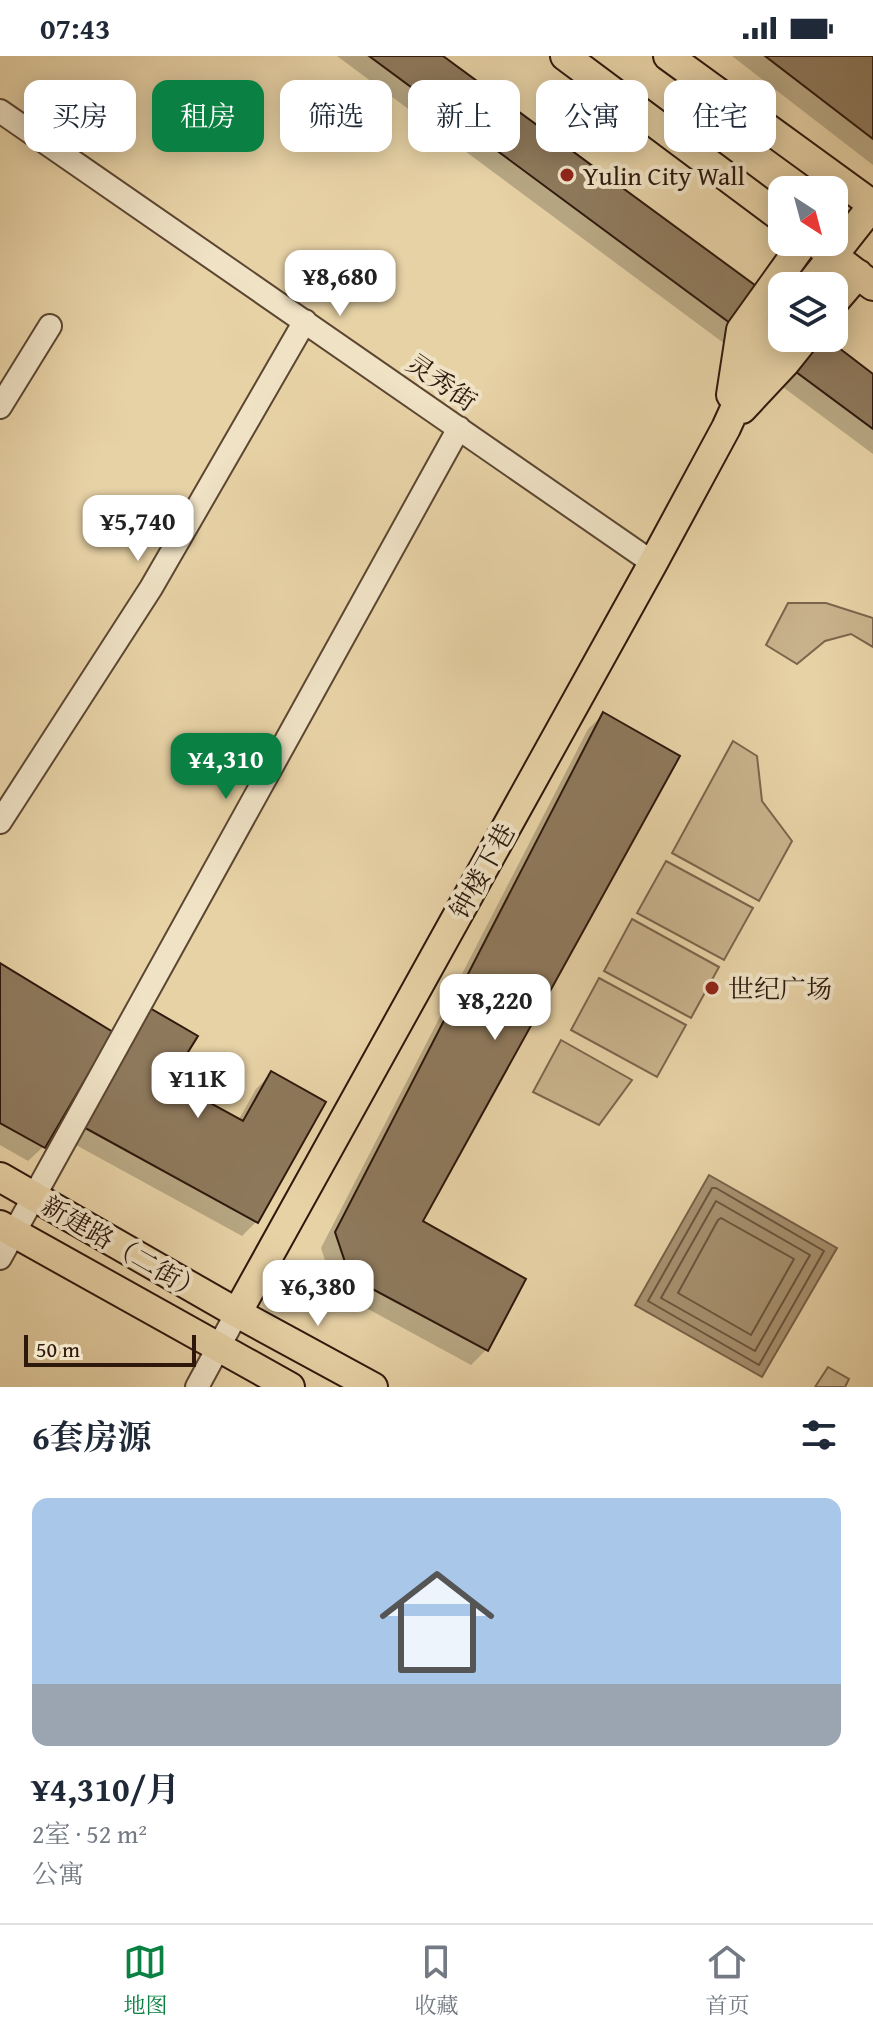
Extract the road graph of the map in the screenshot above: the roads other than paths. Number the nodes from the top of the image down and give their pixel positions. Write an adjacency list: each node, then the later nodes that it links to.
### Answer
1 (565, 56): 7 (main road)
2 (668, 56): 4 (main road)
3 (0, 111): 13 (street, 灵秀街)
4 (819, 176)
5 (848, 196): 6 (main road)
6 (873, 205): 8 (main road)
7 (768, 208)
8 (848, 227)
9 (794, 256): 19 (main road)
10 (834, 256): 11 (main road)
11 (866, 280): 12 (main road)
12 (848, 292)
13 (305, 321): 18 (street, 灵秀街); 21 (street)
14 (50, 326): 17 (street)
15 (768, 340): 19 (main road)
16 (794, 352): 19 (main road)
17 (0, 407)
18 (459, 428): 20 (street, 灵秀街); 23 (street)
19 (726, 428): 20 (main road, 钟楼下巷)
20 (653, 563): 26 (main road, 钟楼下巷)
21 (0, 822)
22 (0, 1177): 23 (main road, 新建路（二街）)
23 (33, 1196): 24 (street); 26 (main road, 新建路（二街）)
24 (7, 1229): 25 (street); 27 (main road, 新建路（二街）)
25 (0, 1258)
26 (237, 1313): 27 (street); 28 (main road, 新建路（二街）)
27 (219, 1349): 29 (street); 30 (main road, 新建路（二街）)
28 (371, 1386)
29 (197, 1387)
30 (290, 1387)

